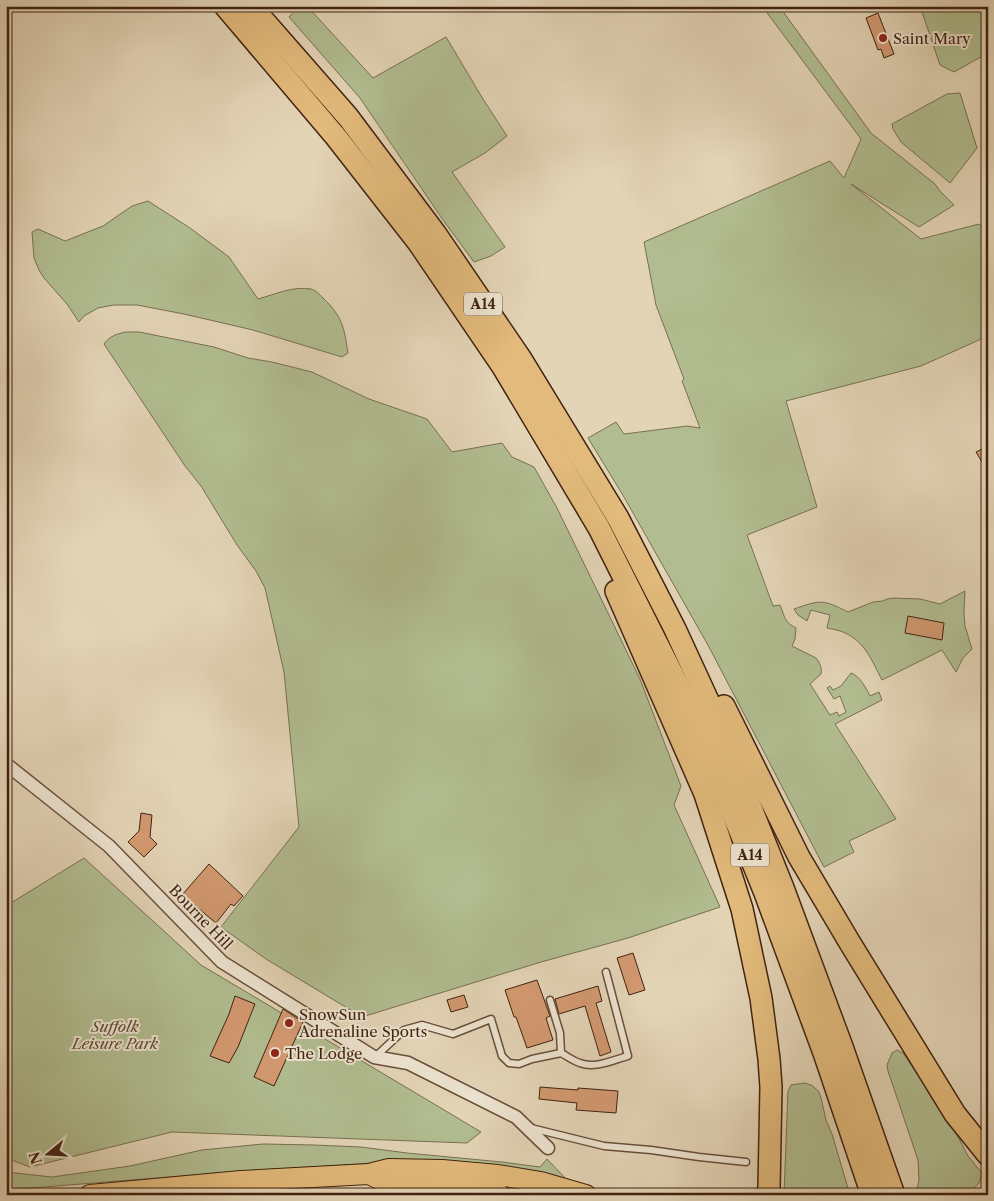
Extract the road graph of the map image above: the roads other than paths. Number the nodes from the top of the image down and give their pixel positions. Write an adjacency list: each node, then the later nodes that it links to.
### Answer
1 (225, 6): 3 (highway, A14)
2 (251, 6): 4 (highway, A14)
3 (598, 528): 18 (highway, A14); 19 (highway, A14)
4 (675, 629): 12 (highway, A14); 20 (highway, A14)
5 (6, 764): 9 (street, Bourne Hill)
6 (606, 972): 8 (lane)
7 (550, 1000): 8 (lane)
8 (562, 1053): 9 (lane)
9 (374, 1058): 10 (street, Bourne Hill)
10 (527, 1127): 11 (street, Bourne Hill); 13 (lane)
11 (548, 1148)
12 (988, 1155)
13 (746, 1162)
14 (369, 1174): 15 (main road); 16 (main road); 17 (main road)
15 (90, 1195)
16 (500, 1195)
17 (586, 1195)
18 (767, 1195)
19 (872, 1195)
20 (894, 1195)

